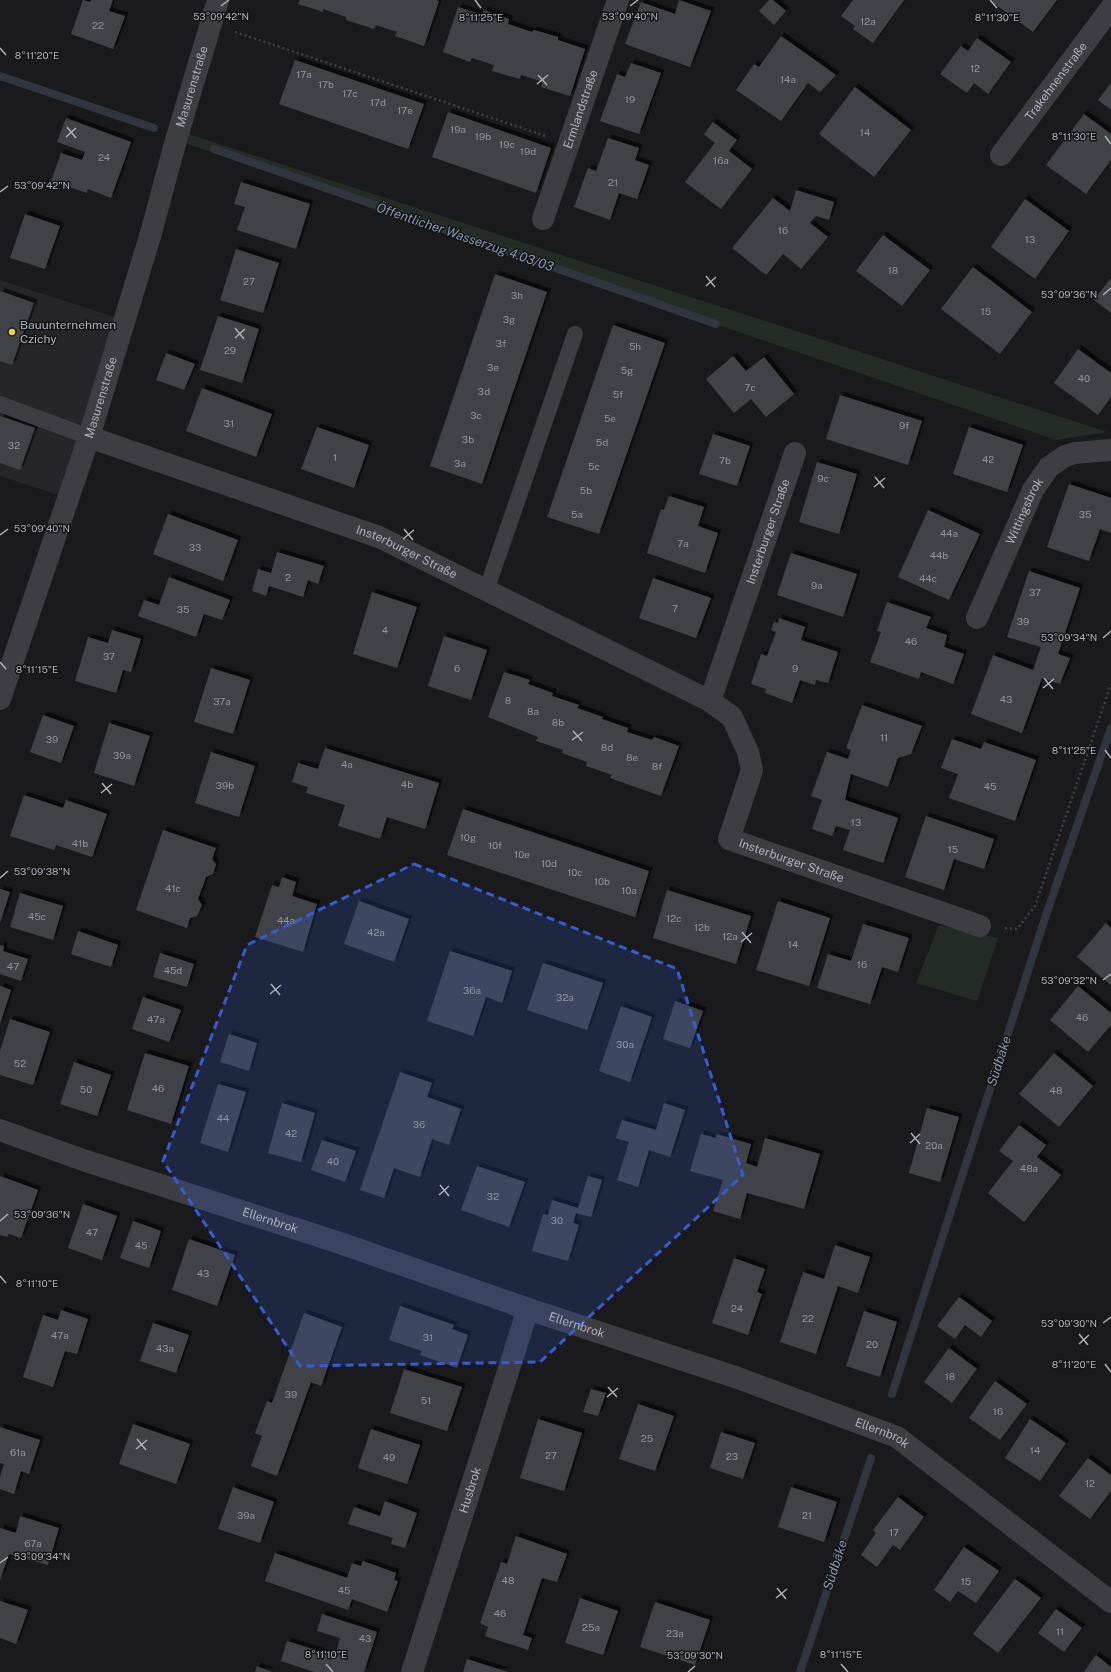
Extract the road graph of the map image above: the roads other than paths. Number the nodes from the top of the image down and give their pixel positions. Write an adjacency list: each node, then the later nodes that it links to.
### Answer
1 (218, 0): 8 (street, Masurenstraße)
2 (618, 0): 5 (street, Ermlandstraße)
3 (1111, 8): 4 (street, Trakehnenstraße)
4 (1001, 155)
5 (543, 219)
6 (574, 334): 11 (lane)
7 (0, 404): 8 (lane)
8 (89, 437): 11 (street, Insterburger Straße); 13 (street, Masurenstraße)
9 (1111, 450): 12 (street, Wittingsbrok)
10 (795, 453): 15 (street, Insterburger Straße)
11 (486, 591): 15 (street, Insterburger Straße)
12 (977, 618)
13 (5, 668): 14 (street, Masurenstraße)
14 (0, 699)
15 (710, 701): 16 (street, Insterburger Straße)
16 (980, 926)
17 (0, 1130): 18 (street, Ellernbrok)
18 (528, 1309): 19 (street, Ellernbrok); 20 (street, Husbrok)
19 (1111, 1602)
20 (412, 1672)

